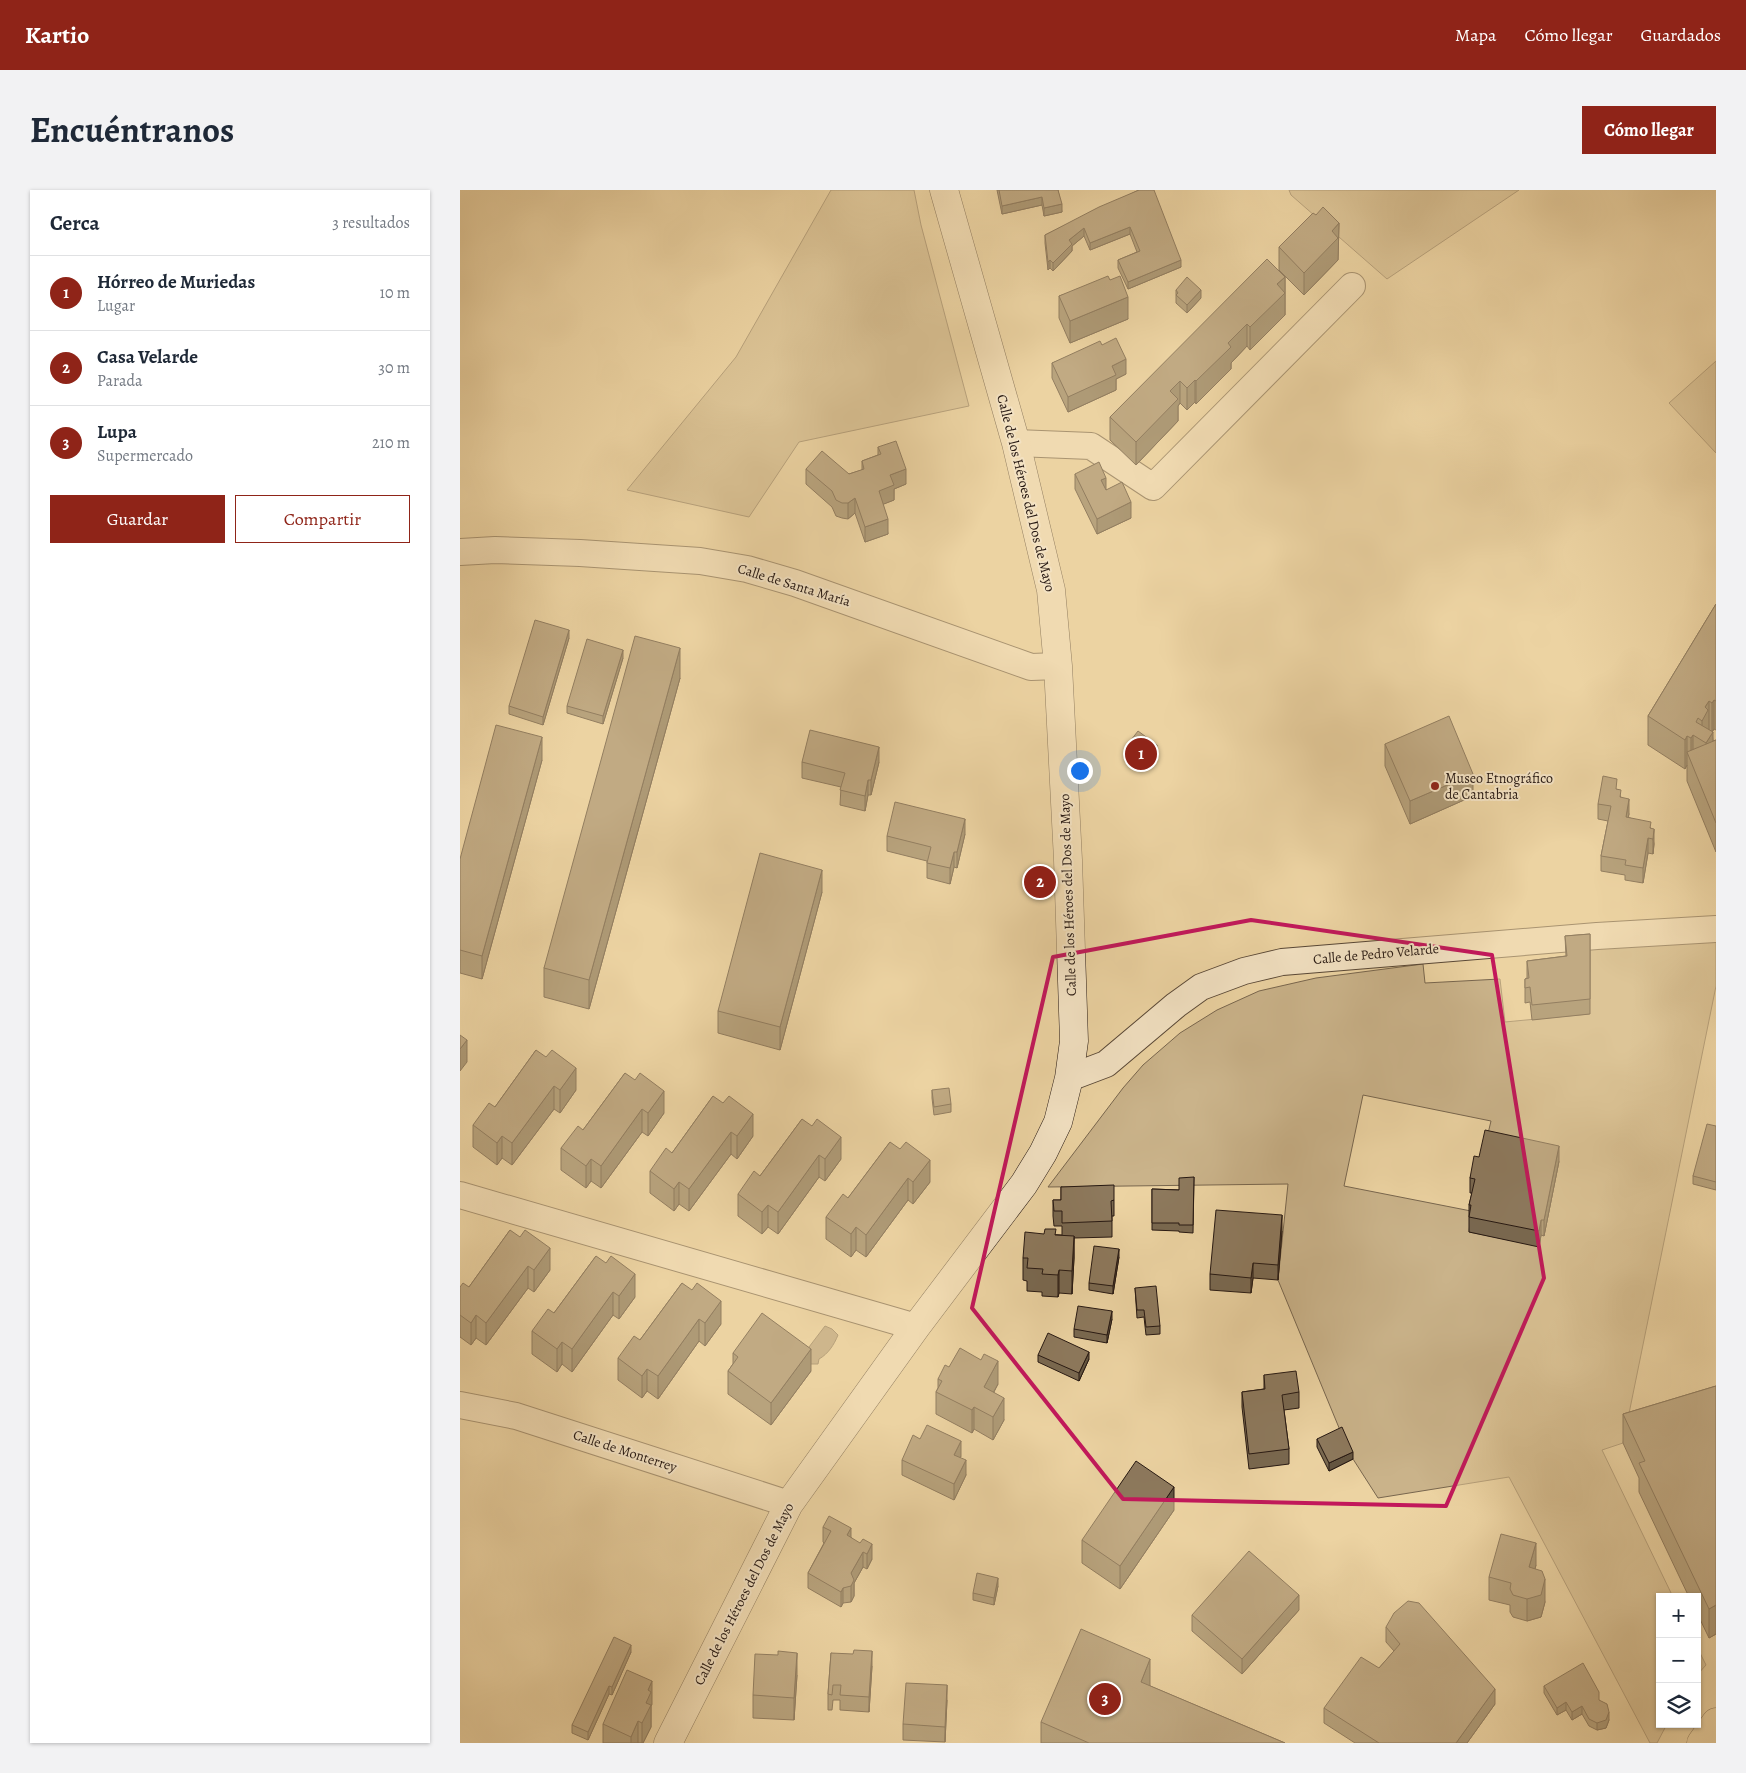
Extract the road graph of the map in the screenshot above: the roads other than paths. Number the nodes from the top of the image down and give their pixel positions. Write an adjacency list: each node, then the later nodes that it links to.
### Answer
1 (944, 190): 3 (street, Calle de los Héroes del Dos de Mayo)
2 (1352, 286): 3 (street)
3 (1016, 443): 5 (street, Calle de los Héroes del Dos de Mayo)
4 (460, 552): 5 (street, Calle de Santa María)
5 (1058, 666): 7 (street, Calle de los Héroes del Dos de Mayo)
6 (1716, 929): 7 (street, Calle de Pedro Velarde)
7 (1069, 1078): 9 (street, Calle de los Héroes del Dos de Mayo)
8 (460, 1195): 9 (street)
9 (916, 1327): 11 (street, Calle de los Héroes del Dos de Mayo)
10 (460, 1405): 11 (street, Calle de Monterrey)
11 (789, 1504): 13 (street, Calle de los Héroes del Dos de Mayo)
12 (1716, 1722): 14 (main road)
13 (668, 1743)
14 (1701, 1743)

